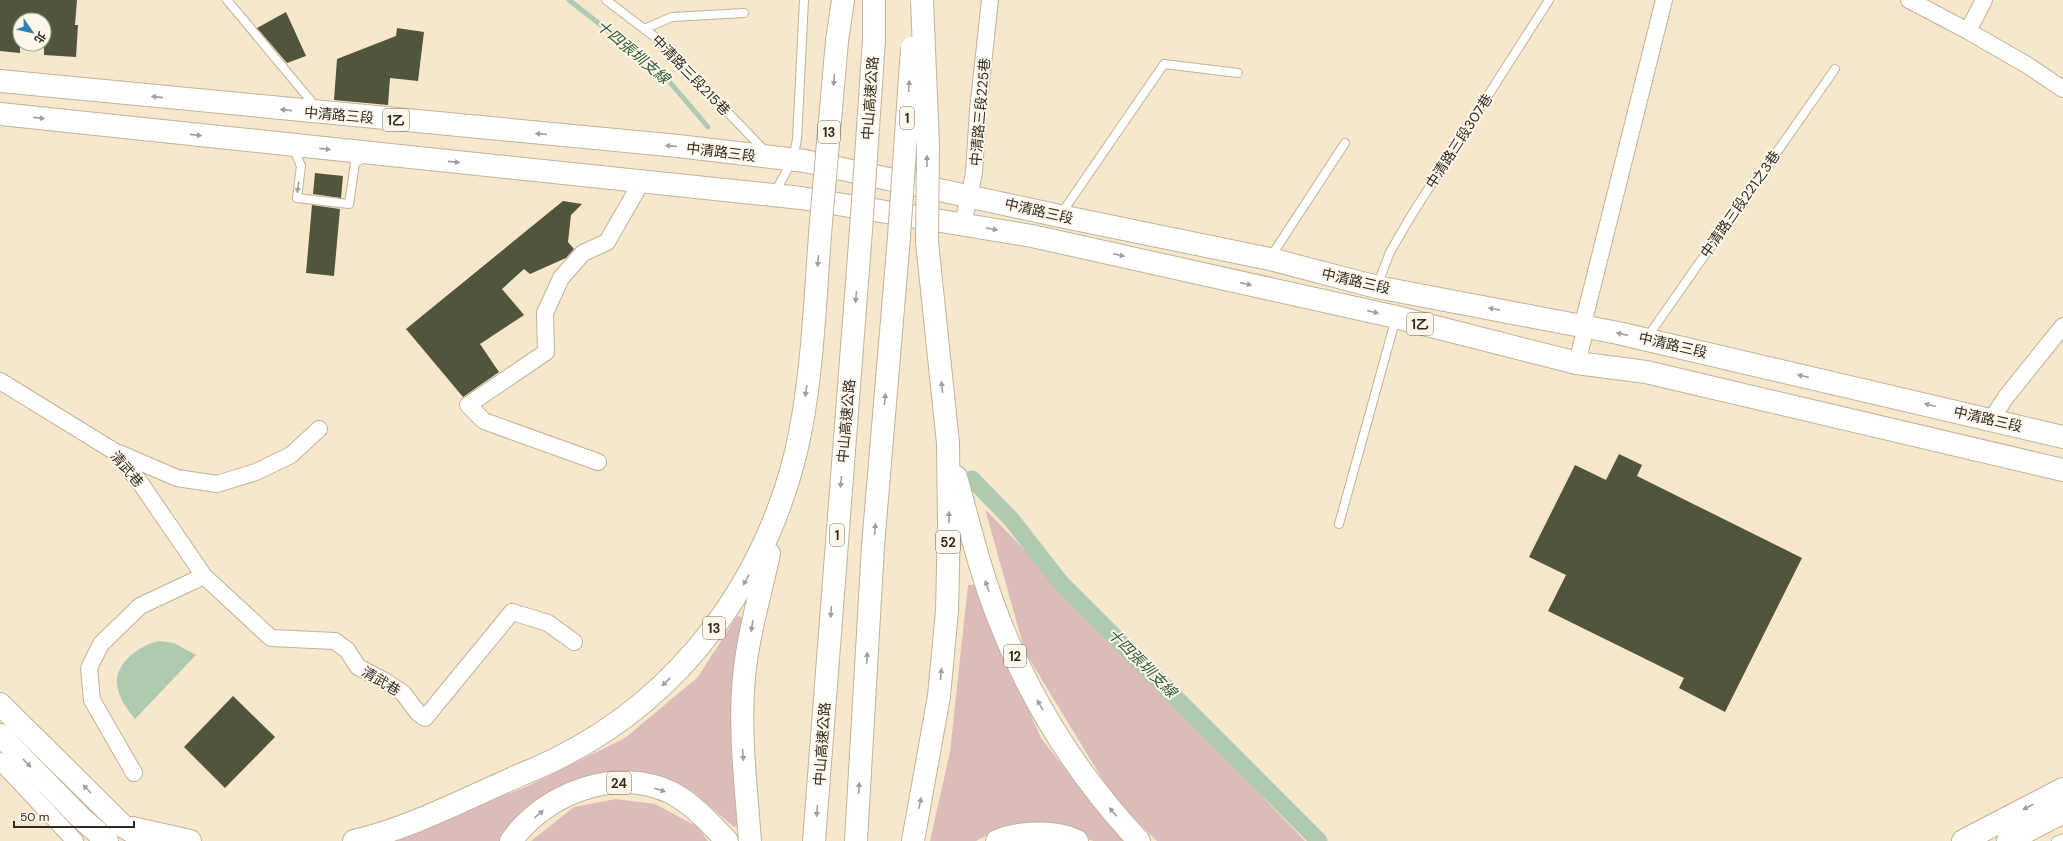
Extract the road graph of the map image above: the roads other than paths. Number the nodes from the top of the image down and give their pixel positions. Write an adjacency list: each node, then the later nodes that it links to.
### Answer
1 (227, 0): 20 (lane)
2 (606, 0): 14 (lane, 中清路三段215巷)
3 (804, 0): 26 (lane)
4 (843, 0): 47 (main road, 13, one-way to 47, bridge)
5 (874, 0): 66 (main road, 中山高速公路 / 1, one-way to 66, bridge)
6 (915, 0): 67 (main road, 1, one-way to 6, bridge)
7 (922, 0): 43 (main road, 52, one-way to 7, bridge)
8 (990, 0): 29 (street, 中清路三段225巷)
9 (1549, 0): 33 (lane, 中清路三段307巷)
10 (1664, 0): 36 (street)
11 (1910, 0): 15 (street)
12 (1984, 0): 15 (street)
13 (744, 13): 14 (lane)
14 (644, 29): 25 (lane, 中清路三段215巷)
15 (1968, 31): 19 (street)
16 (1835, 69): 37 (lane, 中清路三段221之3巷)
17 (1238, 73): 30 (lane)
18 (0, 81): 20 (main road, 中清路三段 / 1乙, one-way to 18)
19 (2063, 89)
20 (322, 113): 25 (main road, 中清路三段 / 1乙, one-way to 20)
21 (0, 114): 23 (main road, 中清路三段 / 1乙, one-way to 23)
22 (1345, 143): 32 (lane)
23 (289, 145): 24 (main road, 中清路三段 / 1乙, one-way to 24); 24 (lane, one-way to 24)
24 (370, 153): 27 (main road, 中清路三段 / 1乙, one-way to 27)
25 (770, 157): 26 (main road, 中清路三段 / 1乙)
26 (793, 159): 28 (lane); 29 (main road, 中清路三段 / 1乙)
27 (642, 181): 28 (main road, 中清路三段 / 1乙); 45 (street)
28 (774, 195): 31 (main road, 中清路三段 / 1乙)
29 (970, 196): 30 (main road, 中清路三段 / 1乙); 31 (street, 中清路三段225巷)
30 (1060, 216): 32 (main road, 中清路三段 / 1乙)
31 (963, 224): 34 (main road, 中清路三段 / 1乙, one-way to 34)
32 (1270, 259): 33 (main road, 中清路三段 / 1乙)
33 (1377, 287): 36 (main road, 中清路三段 / 1乙, one-way to 33)
34 (1396, 317): 38 (main road, 中清路三段 / 1乙); 48 (lane)
35 (2063, 326): 40 (street)
36 (1586, 327): 37 (main road, 中清路三段 / 1乙, one-way to 36); 38 (street)
37 (1646, 339): 40 (main road, 中清路三段 / 1乙, one-way to 37)
38 (1577, 363): 46 (main road, 中清路三段 / 1乙)
39 (0, 381): 44 (street, 清武巷)
40 (1991, 420): 42 (main road, 中清路三段 / 1乙)
41 (319, 428): 44 (street)
42 (2063, 437)
43 (948, 443): 68 (main road, 52, one-way to 43); 71 (main road, 12, one-way to 43)
44 (117, 453): 49 (street, 清武巷)
45 (598, 462)
46 (2063, 470)
47 (779, 506): 62 (main road, 13, one-way to 62); 65 (main road, one-way to 65)
48 (1339, 524)
49 (204, 576): 50 (street, 清武巷); 54 (street)
50 (574, 642)
51 (0, 704): 57 (main road, one-way to 51)
52 (0, 735): 57 (main road, one-way to 57)
53 (0, 761): 59 (street)
54 (134, 773)
55 (2063, 789): 72 (main road, one-way to 72)
56 (2063, 812): 73 (main road)
57 (110, 835): 60 (main road); 61 (main road)
58 (2063, 838): 74 (lane)
59 (75, 841)
60 (149, 841)
61 (190, 841)
62 (354, 841)
63 (511, 841): 64 (main road, 24, one-way to 64)
64 (727, 841)
65 (750, 841)
66 (814, 841)
67 (856, 841)
68 (913, 841)
69 (996, 841): 70 (main road)
70 (1077, 841)
71 (1139, 841)
72 (1963, 841)
73 (2008, 841)
74 (2056, 841)

